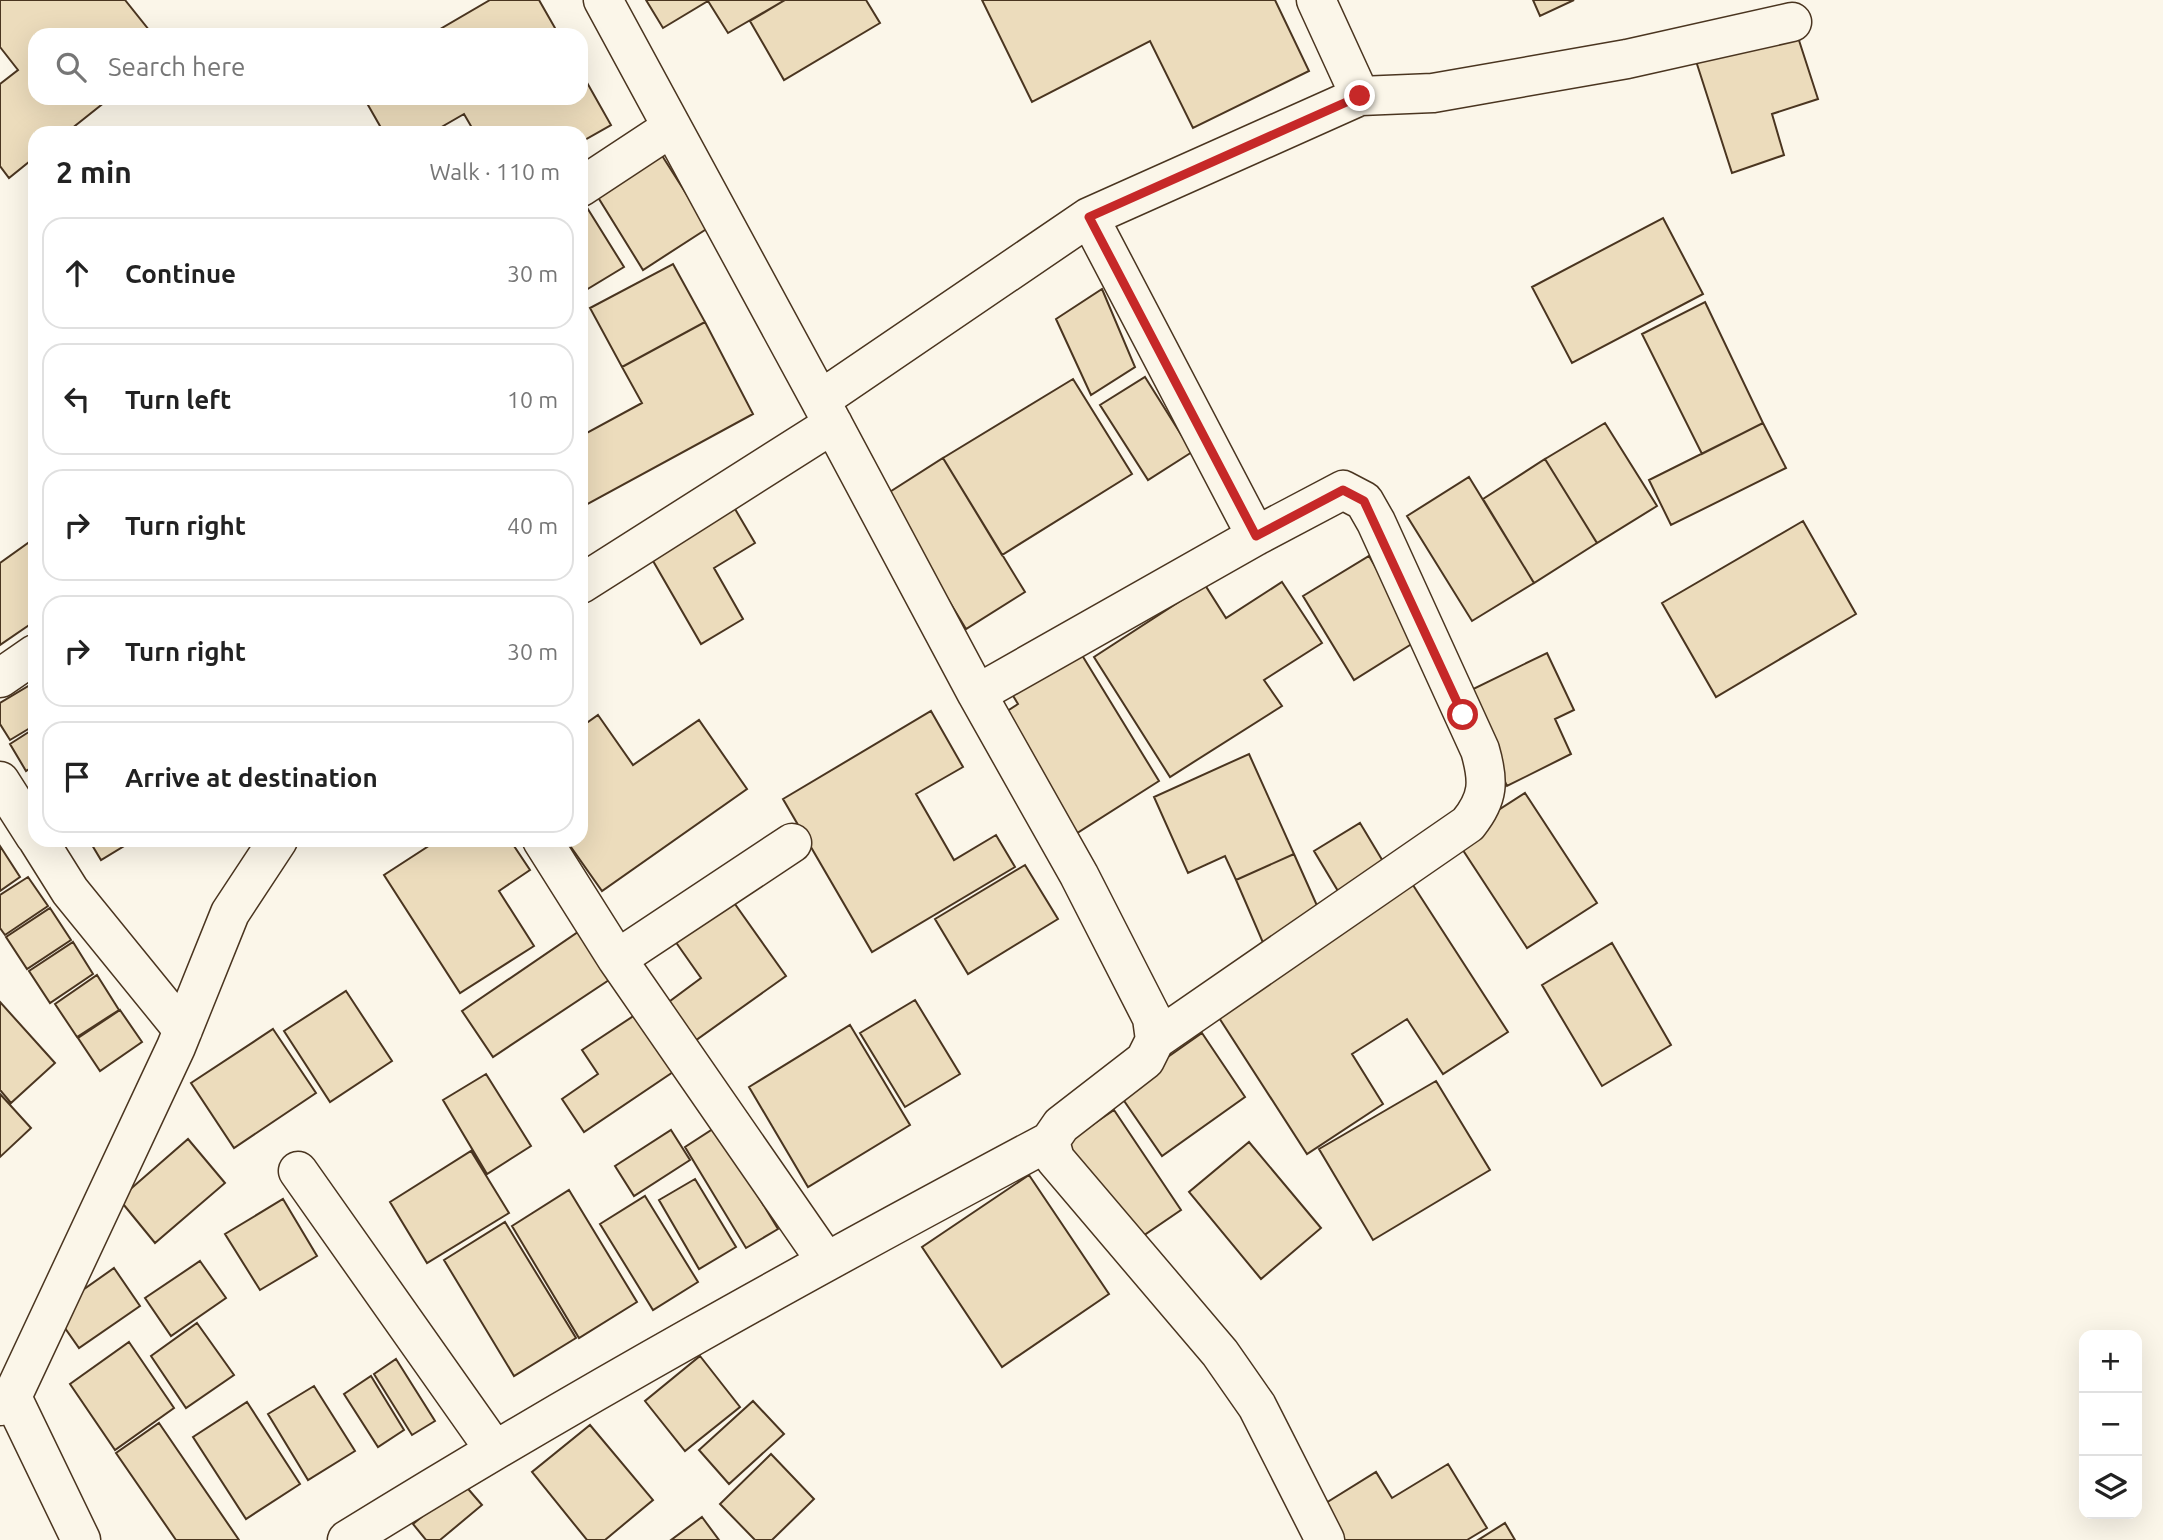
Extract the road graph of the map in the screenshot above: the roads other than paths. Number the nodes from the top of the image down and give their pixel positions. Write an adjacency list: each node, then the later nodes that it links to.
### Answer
1 (603, 0): 5 (street)
2 (1316, 0): 4 (street)
3 (1792, 22): 4 (street)
4 (1360, 96): 7 (street)
5 (672, 127): 6 (street); 8 (street)
6 (588, 182)
7 (1089, 217): 8 (street); 9 (street)
8 (827, 412): 10 (street); 13 (street)
9 (1256, 536): 13 (street); 22 (street)
10 (588, 579)
11 (28, 659): 12 (street)
12 (0, 678)
13 (977, 694): 22 (street)
14 (0, 781): 15 (street)
15 (28, 825)
16 (792, 843): 20 (street)
17 (42, 847): 21 (street)
18 (273, 847): 21 (street)
19 (546, 847): 20 (street)
20 (617, 959): 25 (street)
21 (183, 1030): 26 (street)
22 (1155, 1040): 23 (street)
23 (1050, 1141): 25 (street); 30 (street)
24 (298, 1171): 27 (street)
25 (826, 1261): 27 (street)
26 (6, 1401): 28 (street)
27 (494, 1449): 29 (street)
28 (81, 1540)
29 (347, 1540)
30 (1325, 1540)

